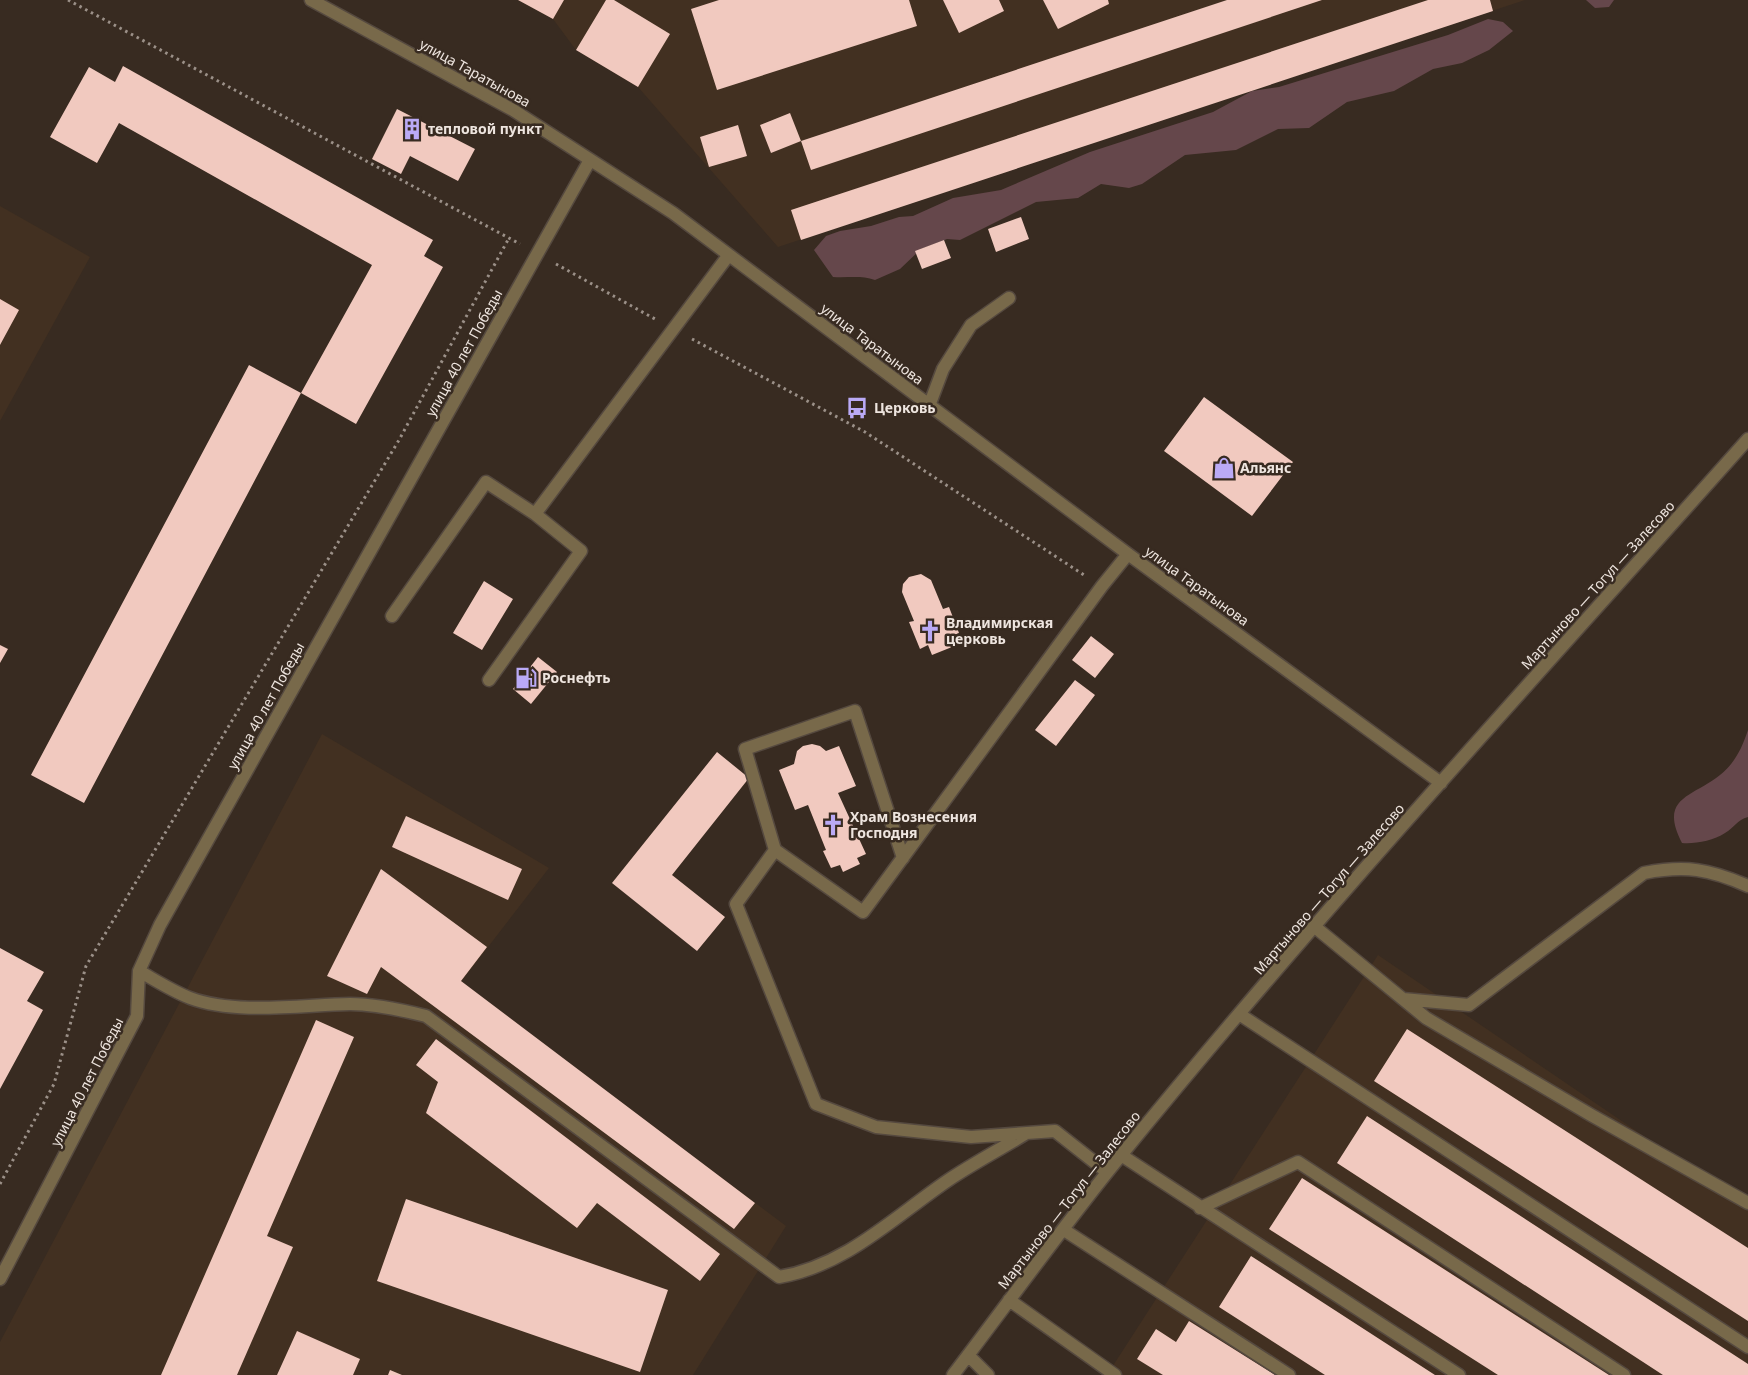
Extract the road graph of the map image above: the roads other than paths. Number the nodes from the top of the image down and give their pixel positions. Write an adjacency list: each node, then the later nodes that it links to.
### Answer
1 (311, 0): 2 (street, улица Таратынова)
2 (590, 160): 3 (street, улица Таратынова); 16 (street, улица 40 лет Победы)
3 (728, 256): 5 (street, улица Таратынова); 7 (street)
4 (1009, 298): 5 (street)
5 (929, 406): 8 (street, улица Таратынова)
6 (1748, 439): 11 (street, Мартыново — Тогул — Залесово)
7 (535, 514): 9 (street); 10 (street)
8 (1128, 554): 11 (street, улица Таратынова); 13 (street)
9 (392, 616)
10 (489, 680)
11 (1441, 783): 15 (street, Мартыново — Тогул — Залесово)
12 (775, 850): 13 (street); 13 (street); 19 (street)
13 (903, 858)
14 (1748, 886): 17 (street)
15 (1314, 927): 17 (street); 18 (street, Мартыново — Тогул — Залесово)
16 (139, 971): 19 (street); 25 (street, улица 40 лет Победы)
17 (1402, 999): 22 (street)
18 (1239, 1014): 20 (street, Мартыново — Тогул — Залесово); 27 (street)
19 (1028, 1133): 21 (street)
20 (1121, 1155): 21 (street, Мартыново — Тогул — Залесово); 23 (street)
21 (1107, 1172): 24 (street, Мартыново — Тогул — Залесово)
22 (1748, 1203)
23 (1200, 1208): 33 (street); 34 (street)
24 (1064, 1230): 26 (street, Мартыново — Тогул — Залесово); 32 (street)
25 (0, 1279)
26 (1010, 1300): 28 (street, Мартыново — Тогул — Залесово); 31 (street)
27 (1748, 1347)
28 (968, 1355): 29 (street, Мартыново — Тогул — Залесово); 30 (street)
29 (954, 1375)
30 (988, 1375)
31 (1114, 1375)
32 (1289, 1375)
33 (1459, 1375)
34 (1624, 1375)

